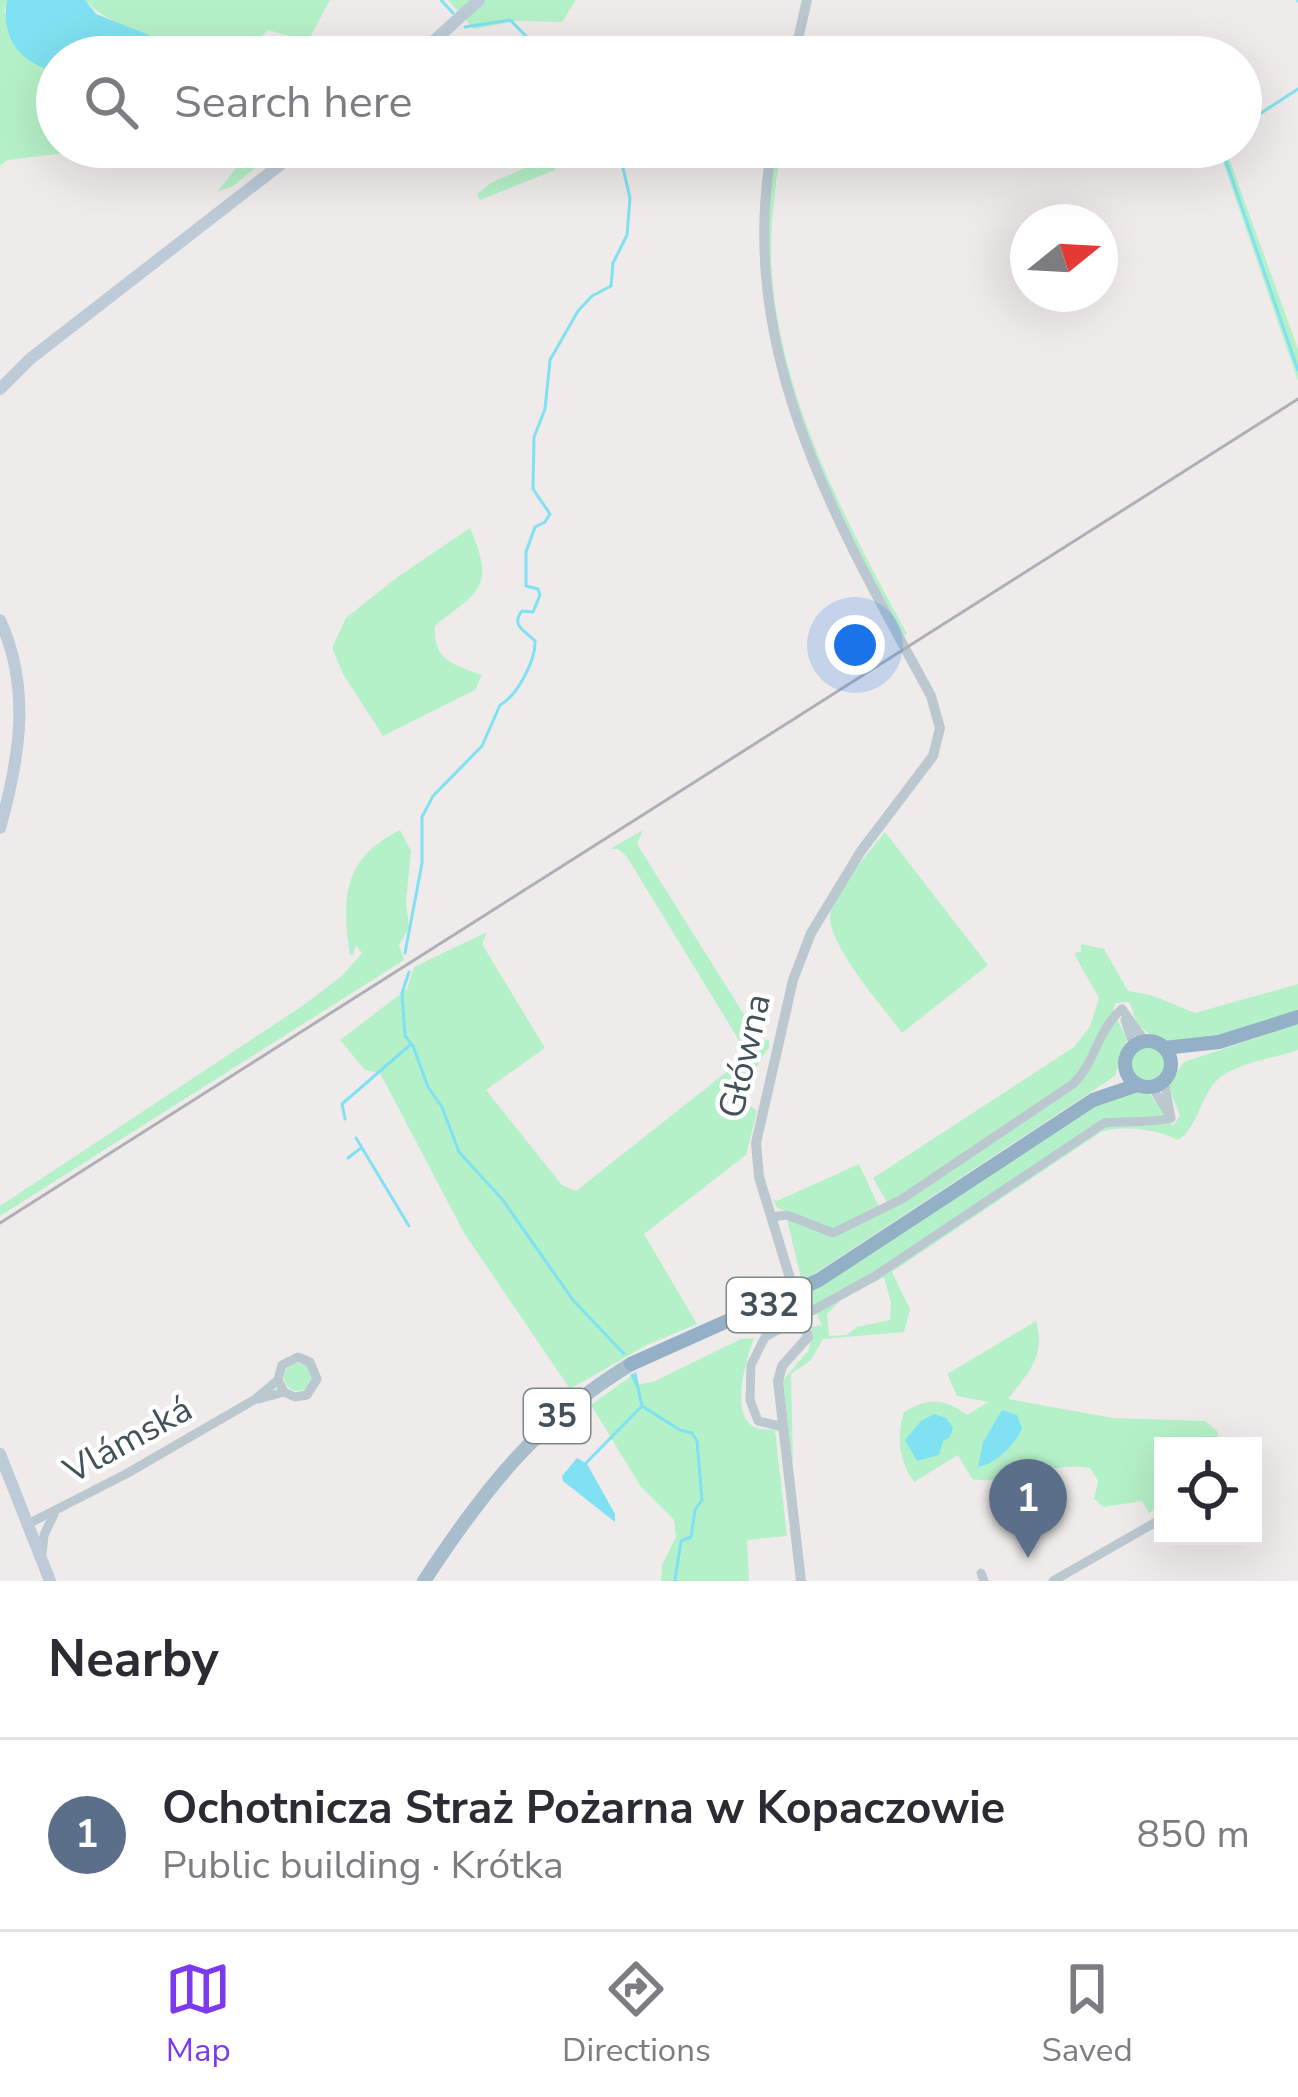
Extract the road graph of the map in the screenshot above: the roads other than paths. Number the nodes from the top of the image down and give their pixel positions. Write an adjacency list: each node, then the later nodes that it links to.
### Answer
1 (479, 0): 3 (main road)
2 (807, 0): 4 (street)
3 (439, 36)
4 (799, 36)
5 (276, 168): 7 (main road)
6 (770, 168): 17 (street, Główna)
7 (0, 389)
8 (0, 620): 9 (main road)
9 (0, 827)
10 (1298, 1017): 11 (highway, 332)
11 (1219, 1042): 13 (highway, 332); 15 (highway, 332)
12 (1139, 1043): 13 (highway, 332); 14 (highway, 332); 17 (street)
13 (1164, 1048): 15 (highway)
14 (1124, 1064): 15 (highway); 16 (highway, 332)
15 (1156, 1080): 16 (highway, 332); 22 (street)
16 (1093, 1100): 18 (highway, 332)
17 (772, 1217): 22 (street, Główna)
18 (631, 1364): 29 (main road, 35)
19 (278, 1380): 20 (street); 20 (street); 21 (street)
20 (284, 1392): 21 (street)
21 (254, 1400): 24 (street, Vlámská)
22 (782, 1426): 30 (street, Główna)
23 (0, 1454): 26 (main road)
24 (58, 1509): 26 (street, Vlámská); 27 (street)
25 (1154, 1523): 31 (street)
26 (26, 1526): 27 (main road)
27 (42, 1562): 28 (main road)
28 (50, 1581)
29 (424, 1581)
30 (802, 1581)
31 (1053, 1581)

